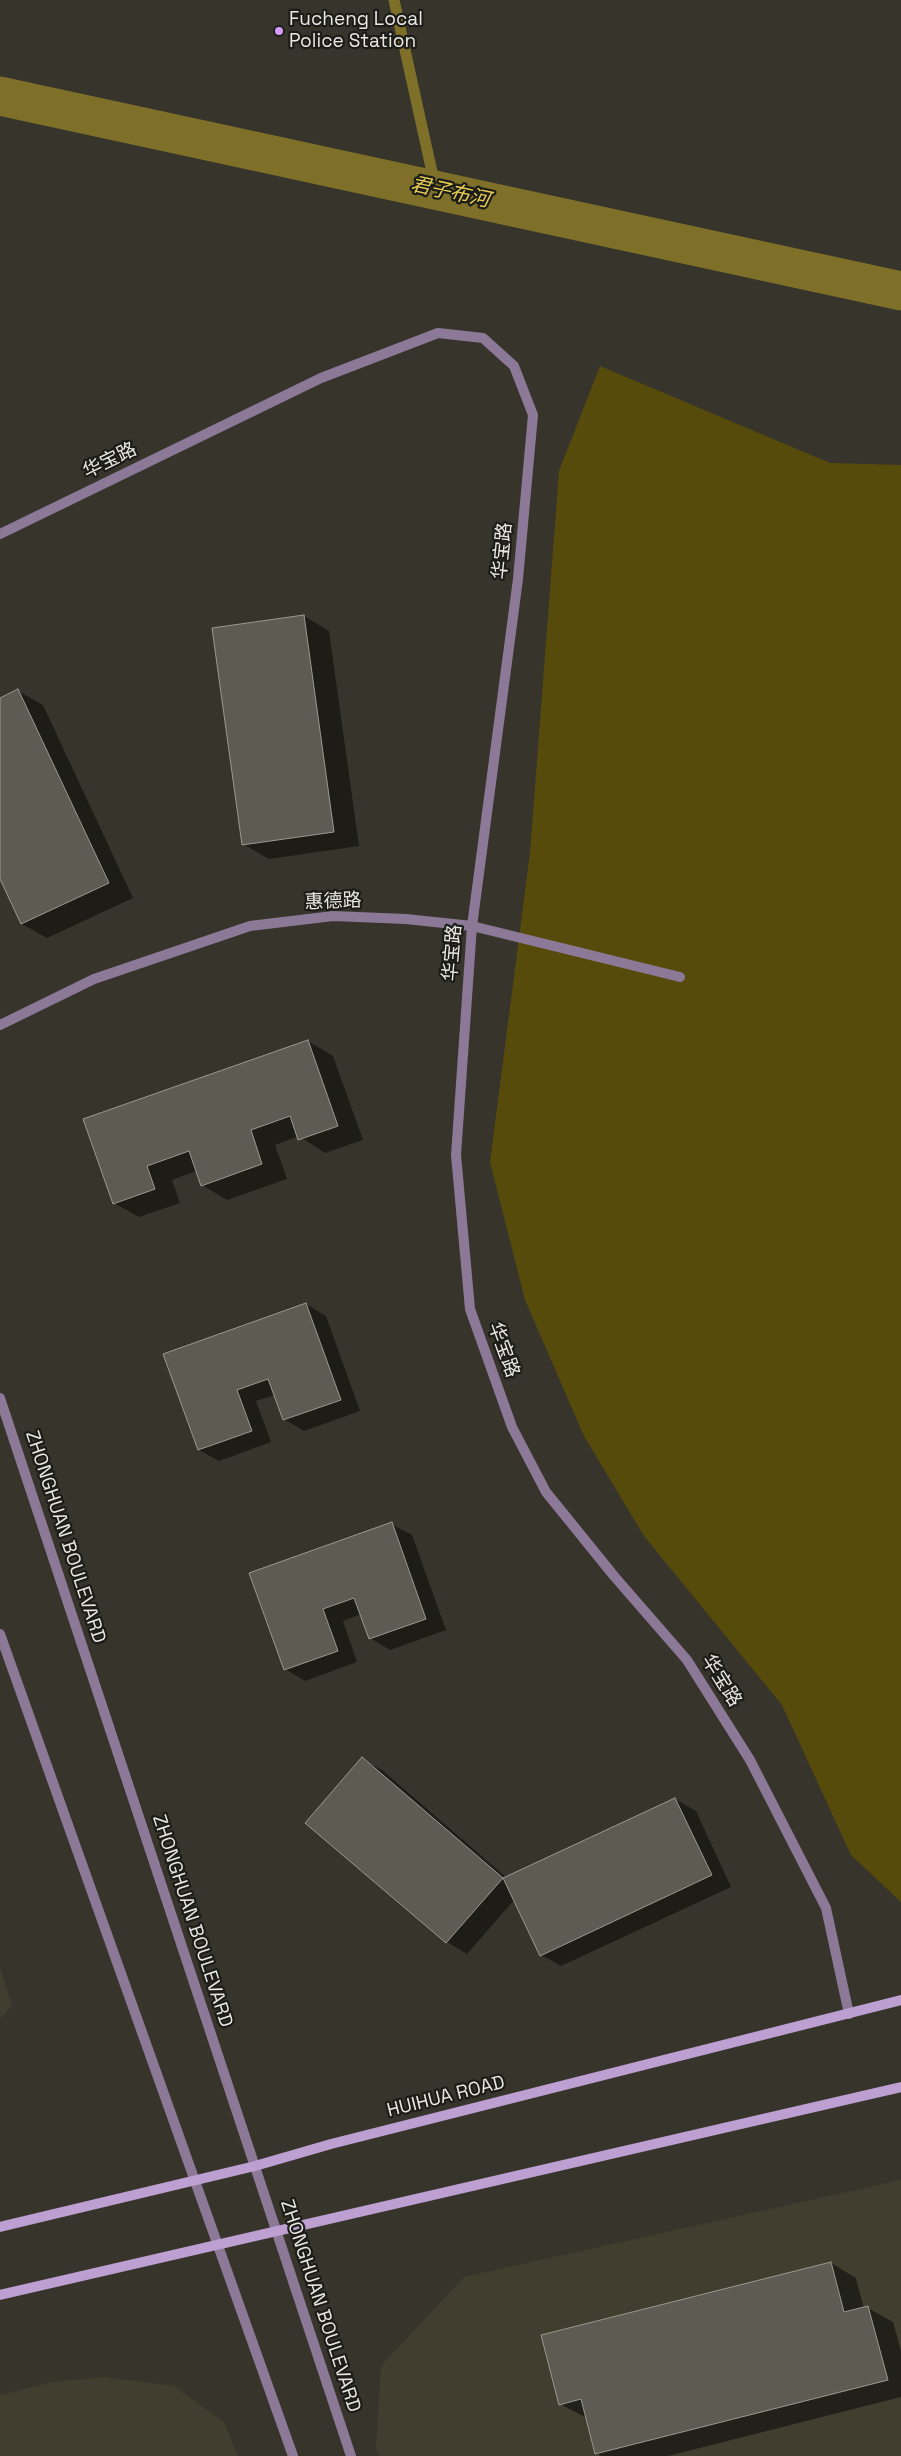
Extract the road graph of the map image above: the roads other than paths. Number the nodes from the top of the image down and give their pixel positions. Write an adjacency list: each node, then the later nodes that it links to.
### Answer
1 (0, 534): 2 (street, 华宝路)
2 (472, 926): 3 (street, 惠德路); 4 (street, 惠德路); 8 (street, 华宝路)
3 (680, 977)
4 (0, 1024)
5 (0, 1398): 10 (street, ZHONGHUAN BOULEVARD)
6 (0, 1634): 11 (street)
7 (901, 2000): 8 (main road, HUIHUA ROAD)
8 (849, 2014): 10 (main road, HUIHUA ROAD)
9 (901, 2087): 13 (main road)
10 (255, 2166): 11 (main road, HUIHUA ROAD); 13 (street, ZHONGHUAN BOULEVARD)
11 (195, 2180): 12 (main road, HUIHUA ROAD); 14 (street)
12 (0, 2227)
13 (276, 2230): 14 (main road); 17 (street, ZHONGHUAN BOULEVARD)
14 (217, 2244): 15 (main road); 16 (street)
15 (0, 2295)
16 (293, 2456)
17 (351, 2456)

